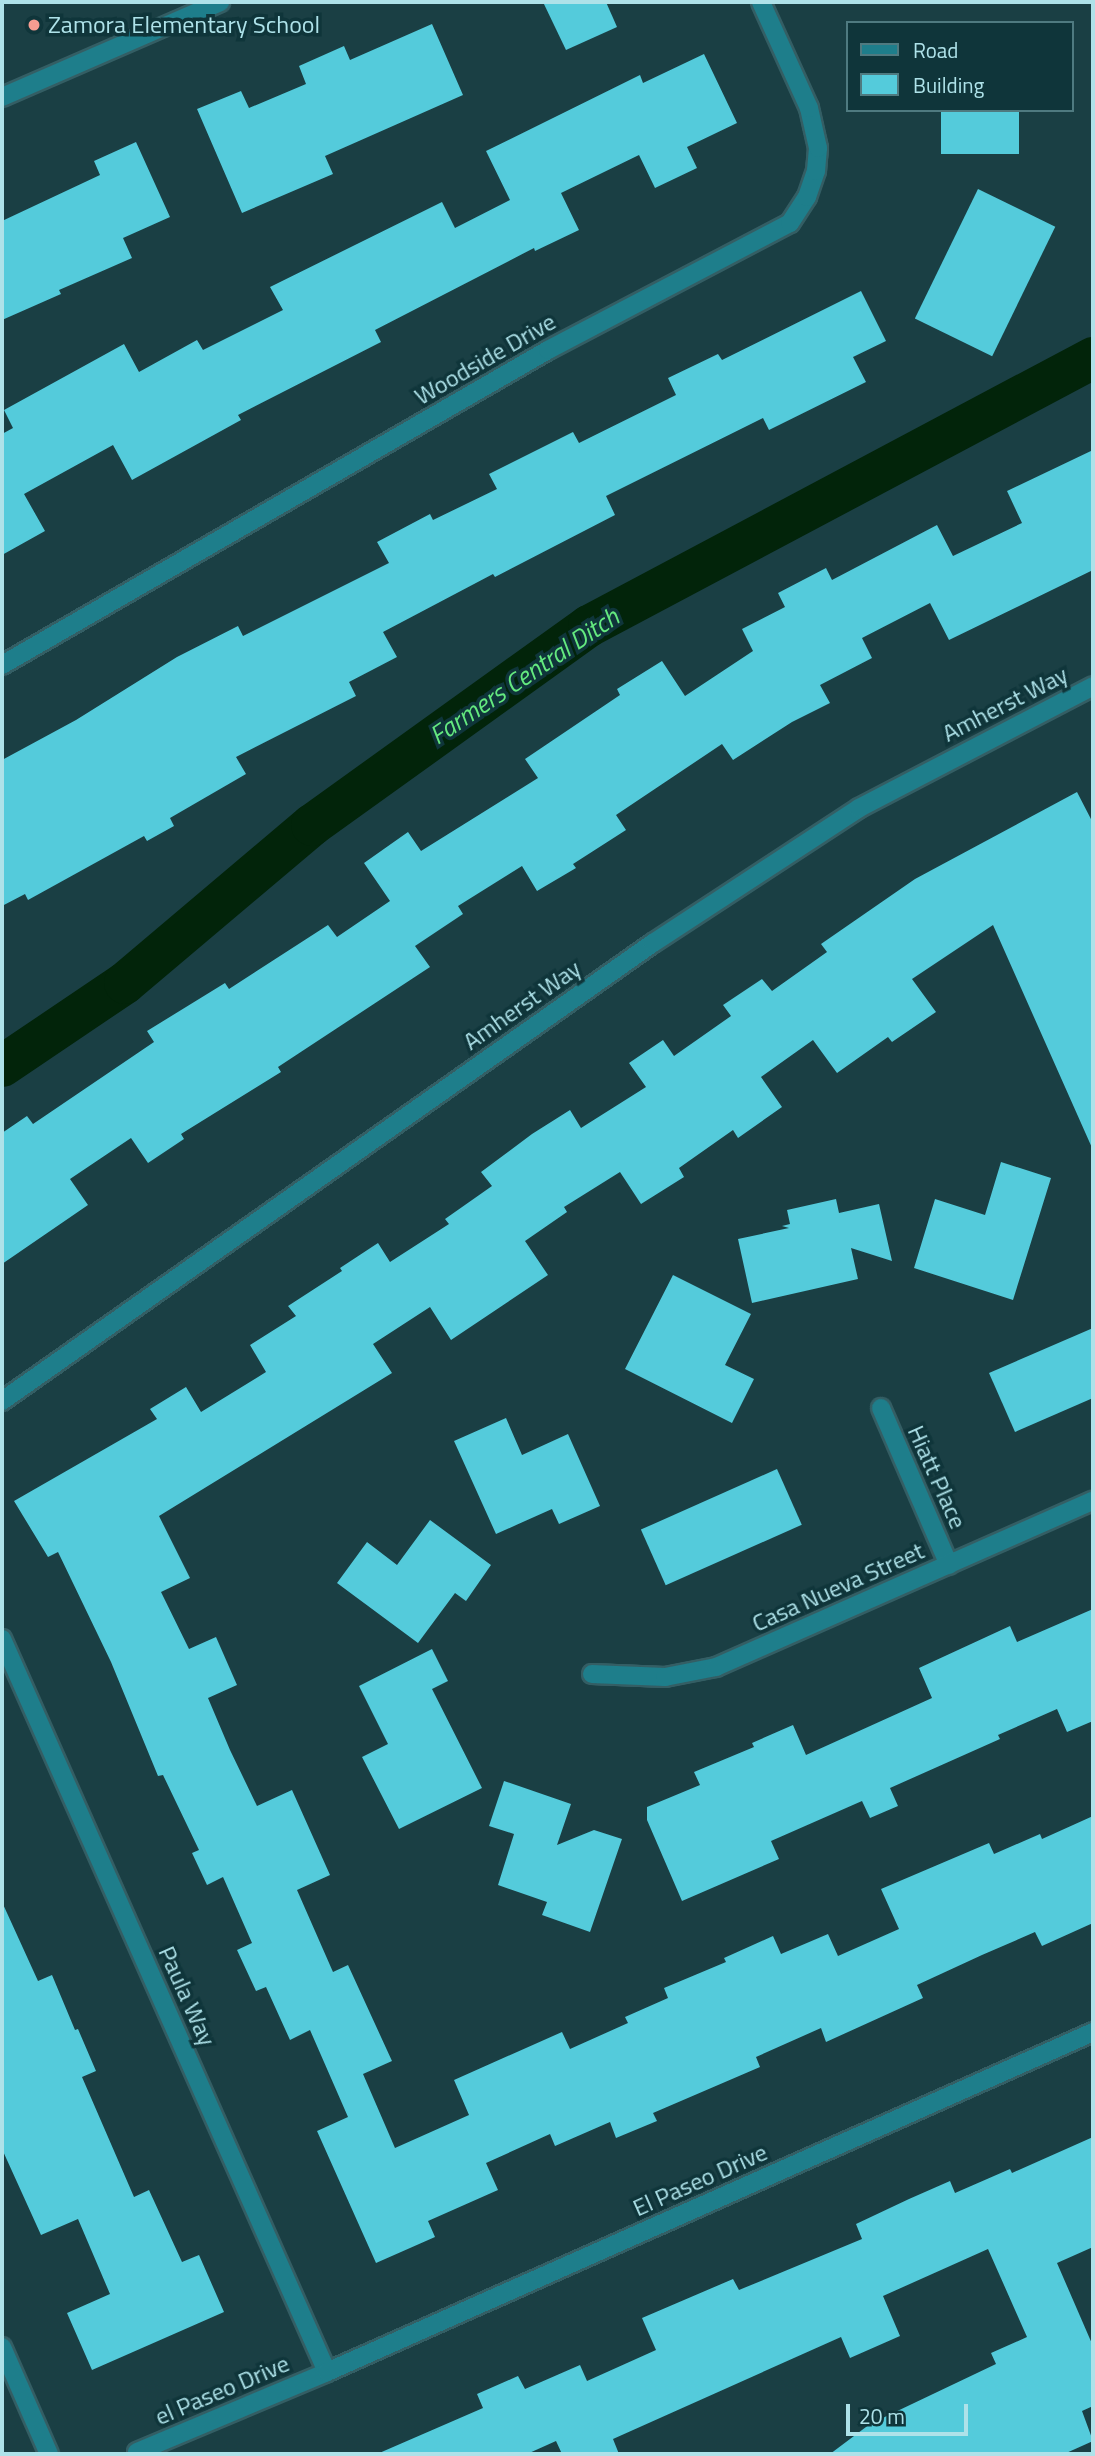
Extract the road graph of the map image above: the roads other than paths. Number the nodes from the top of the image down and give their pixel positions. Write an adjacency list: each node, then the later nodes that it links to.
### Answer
1 (220, 2): 3 (street)
2 (761, 2): 4 (street, Woodside Drive)
3 (2, 97)
4 (2, 665)
5 (1093, 686): 6 (street, Amherst Way)
6 (2, 1401)
7 (880, 1408): 9 (street, Hiatt Place)
8 (1093, 1501): 9 (street, Casa Nueva Street)
9 (949, 1565): 11 (street, Casa Nueva Street)
10 (2, 1639): 14 (street, Paula Way)
11 (592, 1674)
12 (1093, 2032): 14 (street, El Paseo Drive)
13 (2, 2347): 16 (street)
14 (327, 2372): 15 (street, el Paseo Drive)
15 (137, 2452)
16 (49, 2454)

